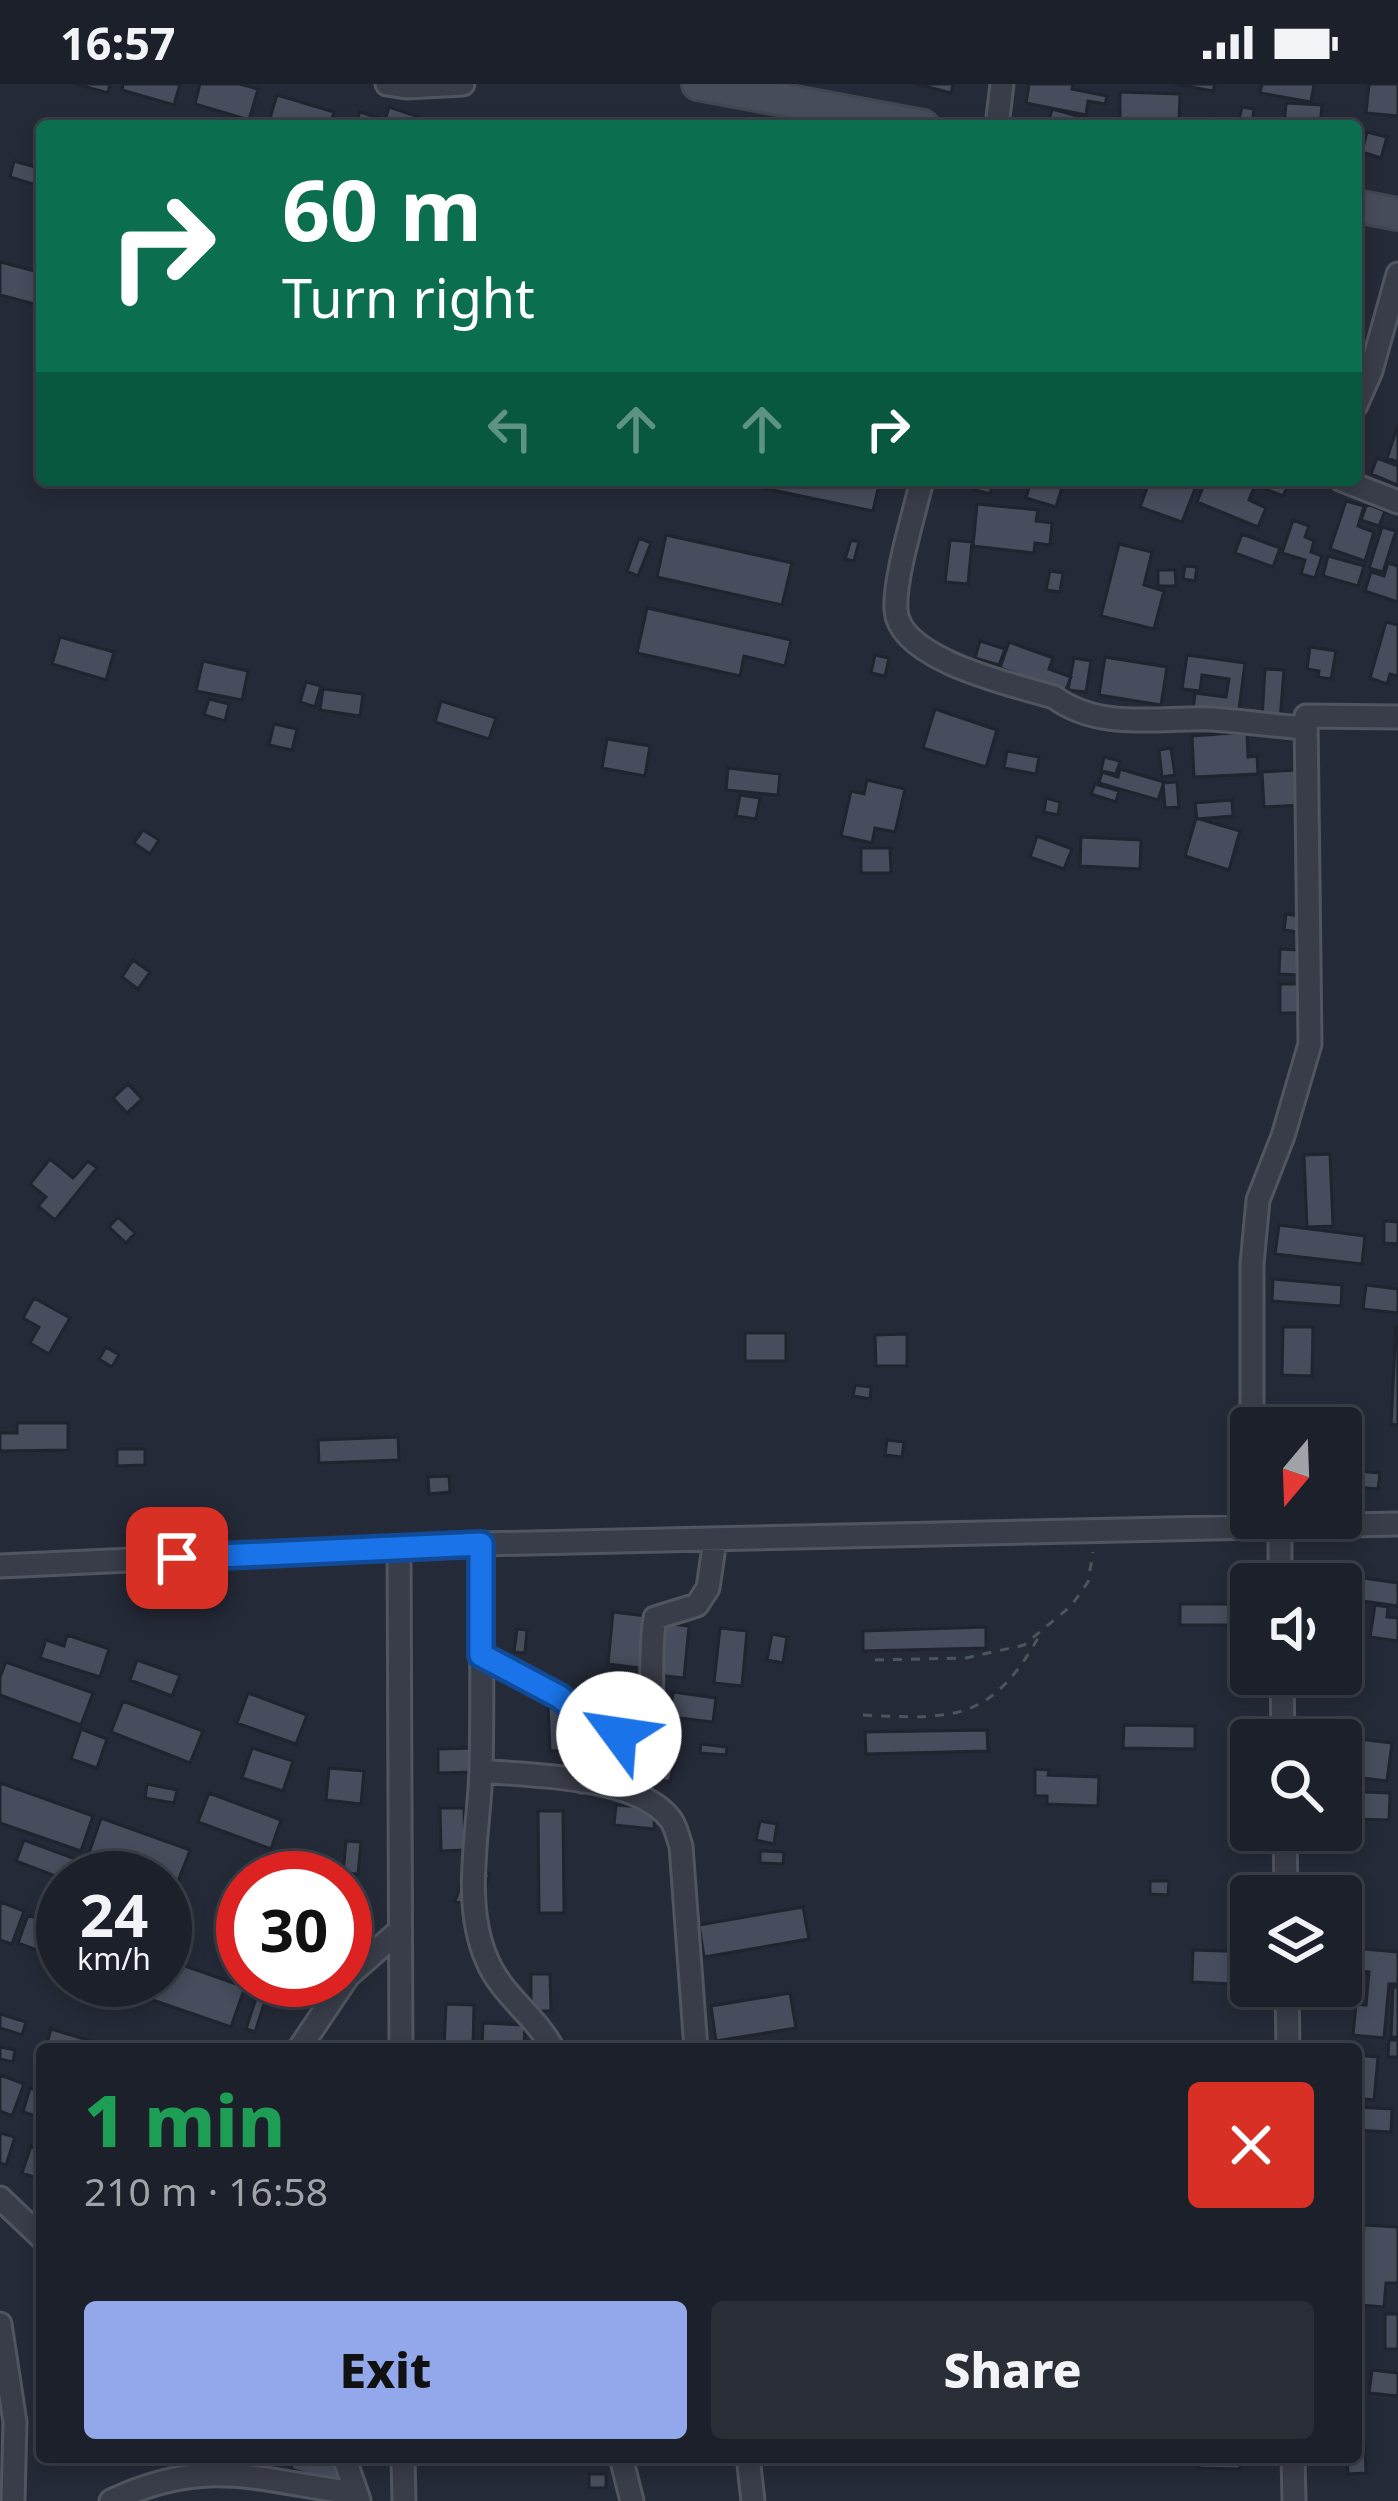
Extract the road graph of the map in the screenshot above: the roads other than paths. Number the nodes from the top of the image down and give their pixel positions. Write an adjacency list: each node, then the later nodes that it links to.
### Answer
1 (387, 84): 2 (street)
2 (463, 84)
3 (698, 84): 5 (main road)
4 (1002, 84): 6 (street)
5 (891, 120)
6 (998, 120)
7 (1362, 207): 8 (main road)
8 (1398, 214)
9 (1398, 274): 10 (street)
10 (1362, 391)
11 (921, 486): 15 (street)
12 (1357, 486): 13 (street)
13 (1398, 502)
14 (1398, 716): 15 (street)
15 (1306, 728): 16 (street)
16 (1252, 1407)
17 (1398, 1524): 18 (street)
18 (1362, 1525)
19 (1230, 1528): 20 (street)
20 (715, 1540): 21 (street); 25 (street)
21 (481, 1544): 22 (street); 24 (street)
22 (399, 1549): 23 (street); 28 (street)
23 (0, 1566)
24 (481, 1655): 25 (street); 26 (street)
25 (593, 1723): 27 (street)
26 (481, 1771): 27 (street); 32 (street)
27 (582, 1781): 33 (street)
28 (399, 1931): 30 (street); 31 (street)
29 (1287, 2007): 34 (street)
30 (302, 2043)
31 (401, 2043)
32 (548, 2043)
33 (696, 2043)
34 (1288, 2043)
35 (0, 2198): 36 (street)
36 (36, 2233)
37 (0, 2324): 46 (street)
38 (262, 2463): 44 (street)
39 (346, 2463): 45 (street)
40 (403, 2463): 49 (street)
41 (622, 2463): 50 (street)
42 (749, 2463): 51 (street)
43 (1293, 2463): 52 (street)
44 (285, 2480): 45 (street); 47 (street)
45 (358, 2498): 48 (street)
46 (13, 2501)
47 (112, 2501)
48 (382, 2501)
49 (404, 2501)
50 (632, 2501)
51 (753, 2501)
52 (1294, 2501)

